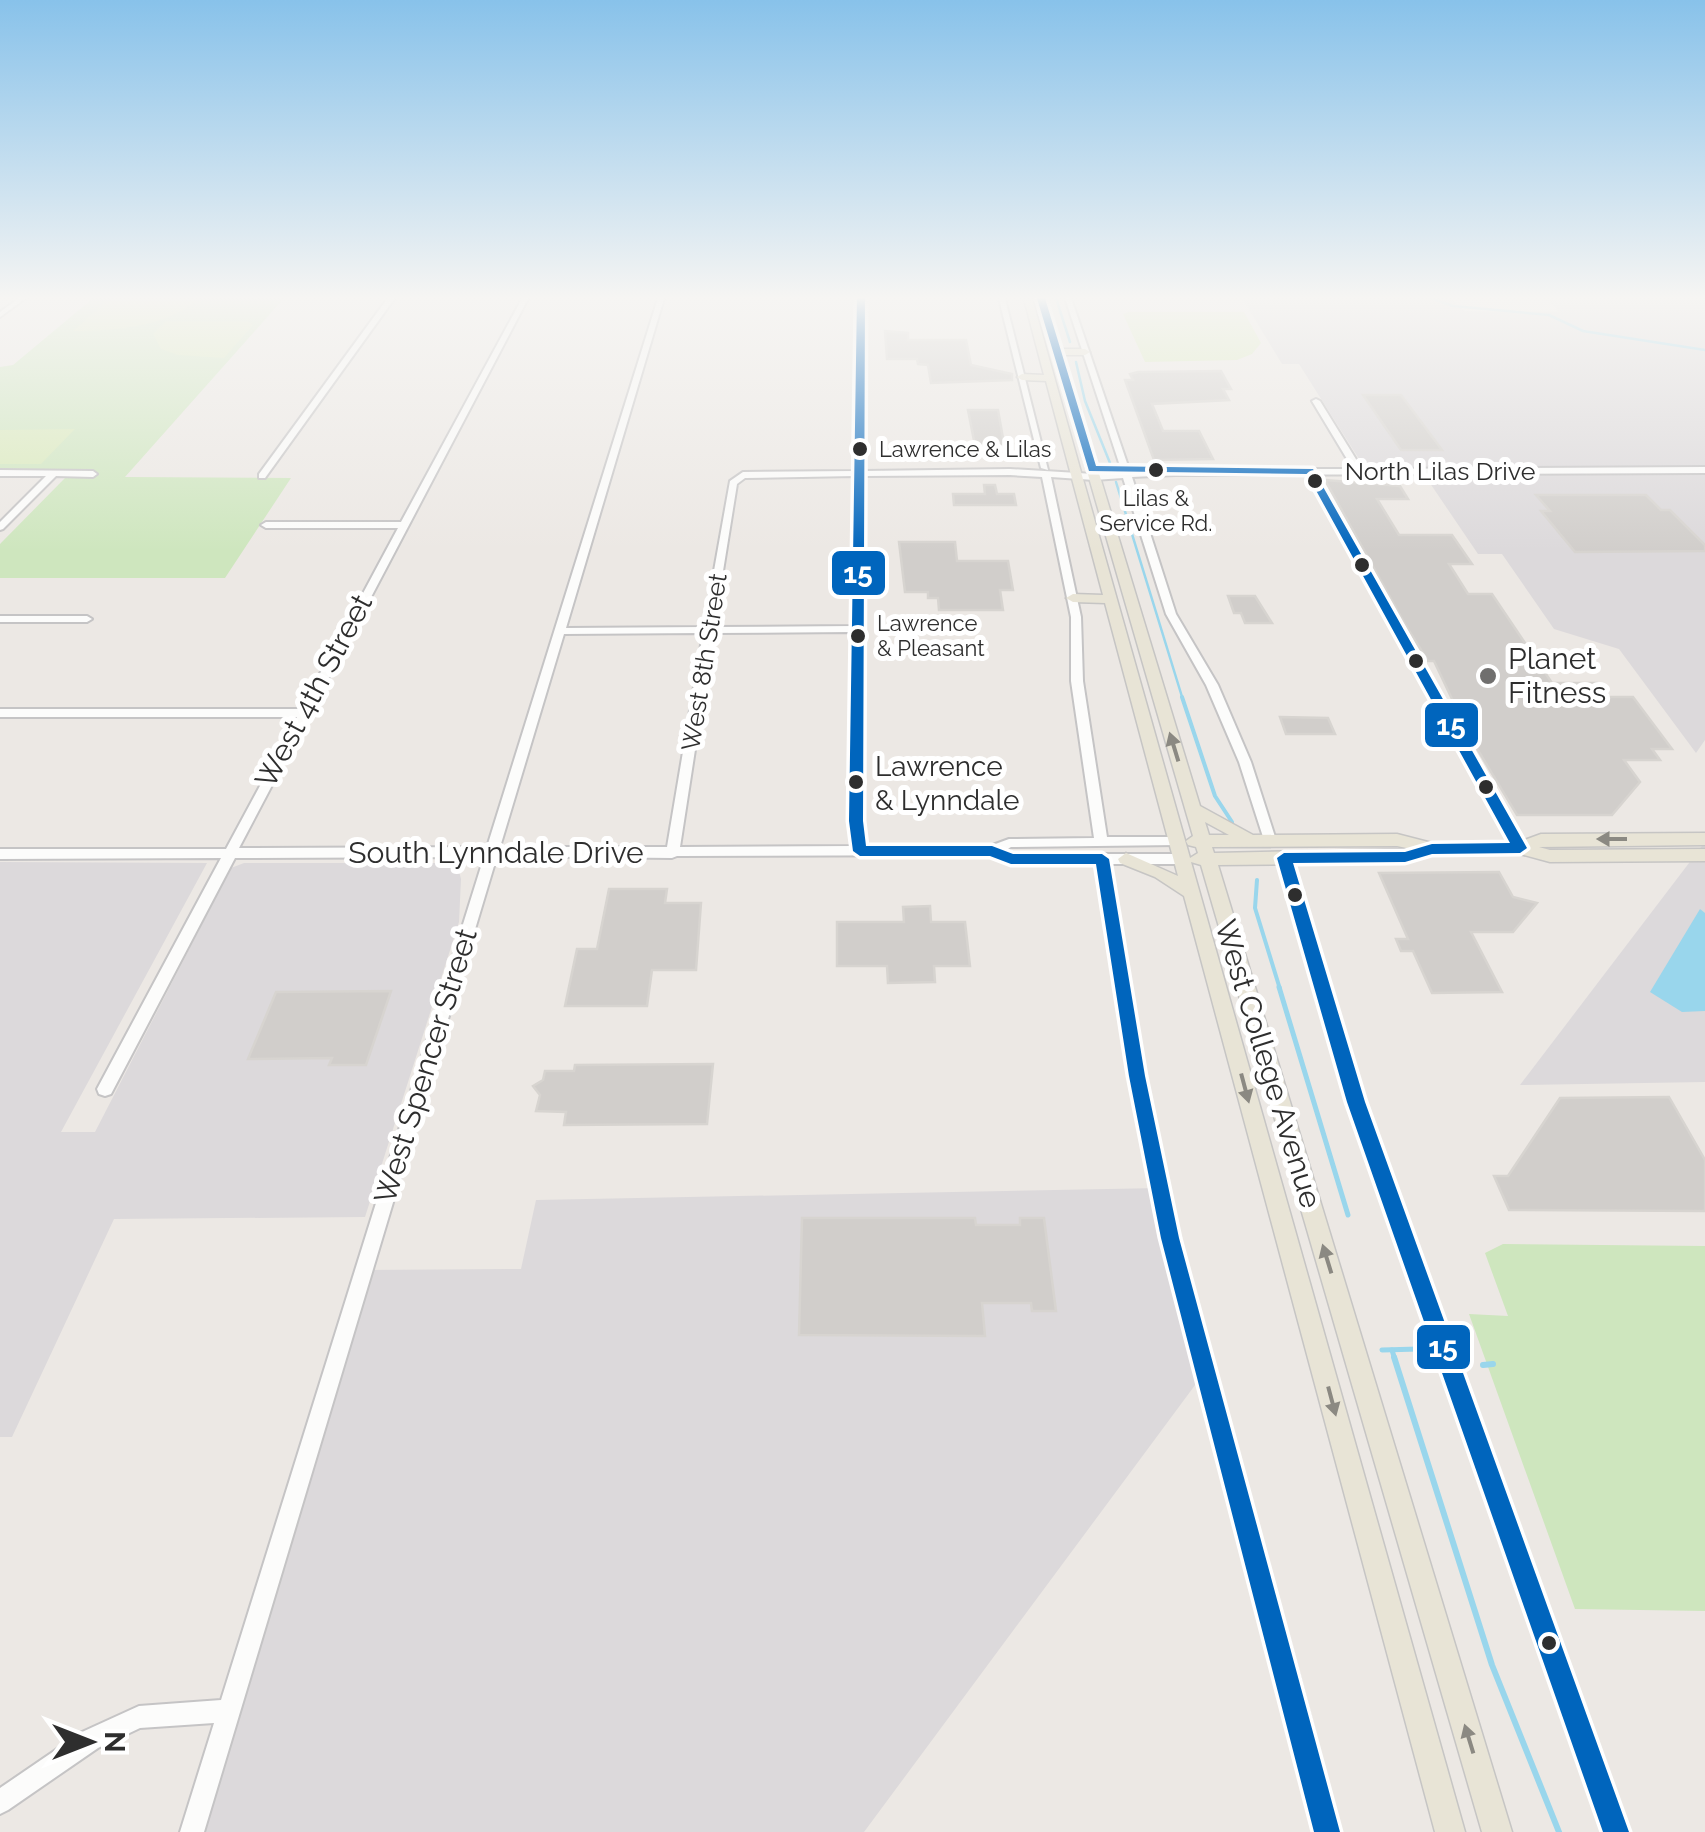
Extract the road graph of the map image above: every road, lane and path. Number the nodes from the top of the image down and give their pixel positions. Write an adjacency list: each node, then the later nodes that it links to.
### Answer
1 (332, 380): 21 (street)
2 (481, 380): 23 (street, West 4th Street)
3 (639, 380): 29 (street, West Spencer Street)
4 (861, 380): 16 (street)
5 (1023, 380): 12 (street)
6 (1051, 380): 13 (main road, West College Avenue)
7 (1066, 380): 17 (main road, West College Avenue)
8 (1095, 380): 14 (street)
9 (1316, 401): 11 (street)
10 (1705, 470): 11 (street, North Lilas Drive)
11 (1359, 471): 14 (street, North Lilas Drive)
12 (1045, 472): 13 (street, North Lilas Drive); 16 (street, North Lilas Drive); 25 (street)
13 (1076, 472): 17 (street, North Lilas Drive); 26 (main road, West College Avenue)
14 (1126, 472): 17 (street, North Lilas Drive); 36 (street)
15 (0, 473): 18 (street)
16 (860, 473): 20 (street, North Lilas Drive); 31 (street)
17 (1093, 473): 34 (main road, West College Avenue, one-way to 17)
18 (53, 474): 19 (street); 24 (street)
19 (93, 474)
20 (743, 475): 30 (street, West 8th Street)
21 (262, 476)
22 (266, 525): 23 (street)
23 (402, 525): 33 (street, West 4th Street)
24 (0, 527)
25 (1073, 598): 26 (main road); 40 (street)
26 (1110, 598): 41 (main road, West College Avenue)
27 (0, 619): 28 (street)
28 (87, 620)
29 (560, 630): 30 (street); 46 (street, West Spencer Street)
30 (709, 630): 31 (street); 43 (street, West 8th Street)
31 (858, 630): 42 (street)
32 (0, 713): 33 (street)
33 (304, 713): 45 (street, West 4th Street)
34 (1193, 810): 36 (main road); 38 (main road, West College Avenue)
35 (1705, 838): 37 (main road, one-way to 37)
36 (1263, 840): 38 (main road); 39 (main road)
37 (1520, 848): 39 (main road); 47 (main road)
38 (1204, 849): 41 (main road); 48 (main road); 57 (main road, West College Avenue, one-way to 38)
39 (1432, 849): 48 (main road)
40 (1101, 850): 41 (street, South Lynndale Drive); 42 (street, South Lynndale Drive); 49 (street, South Lynndale Drive); 55 (street)
41 (1180, 850): 49 (street, South Lynndale Drive); 50 (main road, West College Avenue)
42 (860, 851): 43 (street, South Lynndale Drive)
43 (672, 853): 46 (street, South Lynndale Drive)
44 (0, 854): 45 (street, South Lynndale Drive)
45 (228, 854): 46 (street, South Lynndale Drive); 51 (street, West 4th Street)
46 (492, 854): 52 (street, West Spencer Street)
47 (1705, 855)
48 (1284, 858): 58 (street)
49 (1126, 859): 50 (main road)
50 (1192, 893): 56 (main road, West College Avenue, one-way to 56)
51 (105, 1089)
52 (229, 1711): 53 (street); 54 (street, West Spencer Street)
53 (0, 1802)
54 (192, 1832)
55 (1327, 1832)
56 (1450, 1832)
57 (1497, 1832)
58 (1616, 1832)

